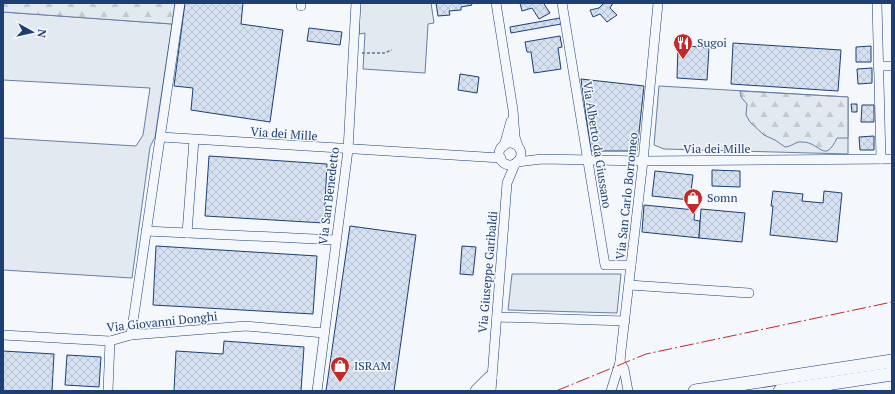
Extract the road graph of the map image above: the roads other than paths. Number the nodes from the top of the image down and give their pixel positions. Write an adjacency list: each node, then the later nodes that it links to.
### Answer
1 (180, 3): 10 (street)
2 (356, 3): 13 (street, Via San Benedetto)
3 (496, 3): 9 (street, Via Giuseppe Garibaldi)
4 (562, 3): 16 (street, Via Alberto da Giussano)
5 (658, 3): 19 (street, Via San Carlo Borromeo)
6 (877, 3): 7 (street)
7 (878, 66): 8 (street); 17 (street)
8 (892, 66)
9 (513, 110): 12 (street, Via Giuseppe Garibaldi); 14 (street, Via Giuseppe Garibaldi)
10 (161, 137): 11 (street, Via dei Mille); 22 (street)
11 (194, 140): 13 (street, Via dei Mille); 23 (street)
12 (519, 149): 14 (street); 15 (street, Via dei Mille); 20 (street)
13 (348, 150): 14 (street, Via dei Mille); 24 (street, Via San Benedetto)
14 (502, 154): 20 (street); 21 (street, Via Giuseppe Garibaldi)
15 (542, 159): 16 (street, Via dei Mille); 20 (street, Via dei Mille)
16 (588, 159): 19 (street, Via dei Mille); 25 (street, Via Alberto da Giussano)
17 (881, 159): 18 (street, Via dei Mille); 19 (street, Via dei Mille)
18 (892, 159)
19 (643, 161): 25 (street, Via San Carlo Borromeo)
20 (516, 163): 21 (street, Via Giuseppe Garibaldi)
21 (507, 183): 28 (street, Via Giuseppe Garibaldi)
22 (146, 231): 23 (street); 32 (street)
23 (187, 233): 24 (street)
24 (336, 240): 30 (street, Via San Benedetto)
25 (631, 265): 26 (street, Via San Carlo Borromeo)
26 (629, 285): 27 (street); 29 (street, Via San Carlo Borromeo)
27 (749, 293)
28 (497, 317): 29 (street); 36 (street, Via Giuseppe Garibaldi)
29 (625, 321): 35 (street, Via San Carlo Borromeo)
30 (324, 333): 32 (street, Via Giovanni Donghi); 42 (street, Via San Benedetto)
31 (3, 335): 33 (street, Via Giovanni Donghi)
32 (131, 335): 33 (street, Via Giovanni Donghi)
33 (110, 341): 41 (street)
34 (892, 361): 38 (highway)
35 (620, 362): 45 (street, Via San Carlo Borromeo); 46 (street)
36 (493, 363): 40 (street, Via Giuseppe Garibaldi); 40 (street, Via Giuseppe Garibaldi)
37 (892, 374): 38 (highway)
38 (834, 376): 39 (highway)
39 (803, 381): 47 (highway); 48 (highway)
40 (490, 384): 43 (highway); 44 (street, Via Giuseppe Garibaldi)
41 (108, 391)
42 (317, 391)
43 (477, 391)
44 (487, 391)
45 (611, 391)
46 (628, 391)
47 (695, 391)
48 (780, 391)

